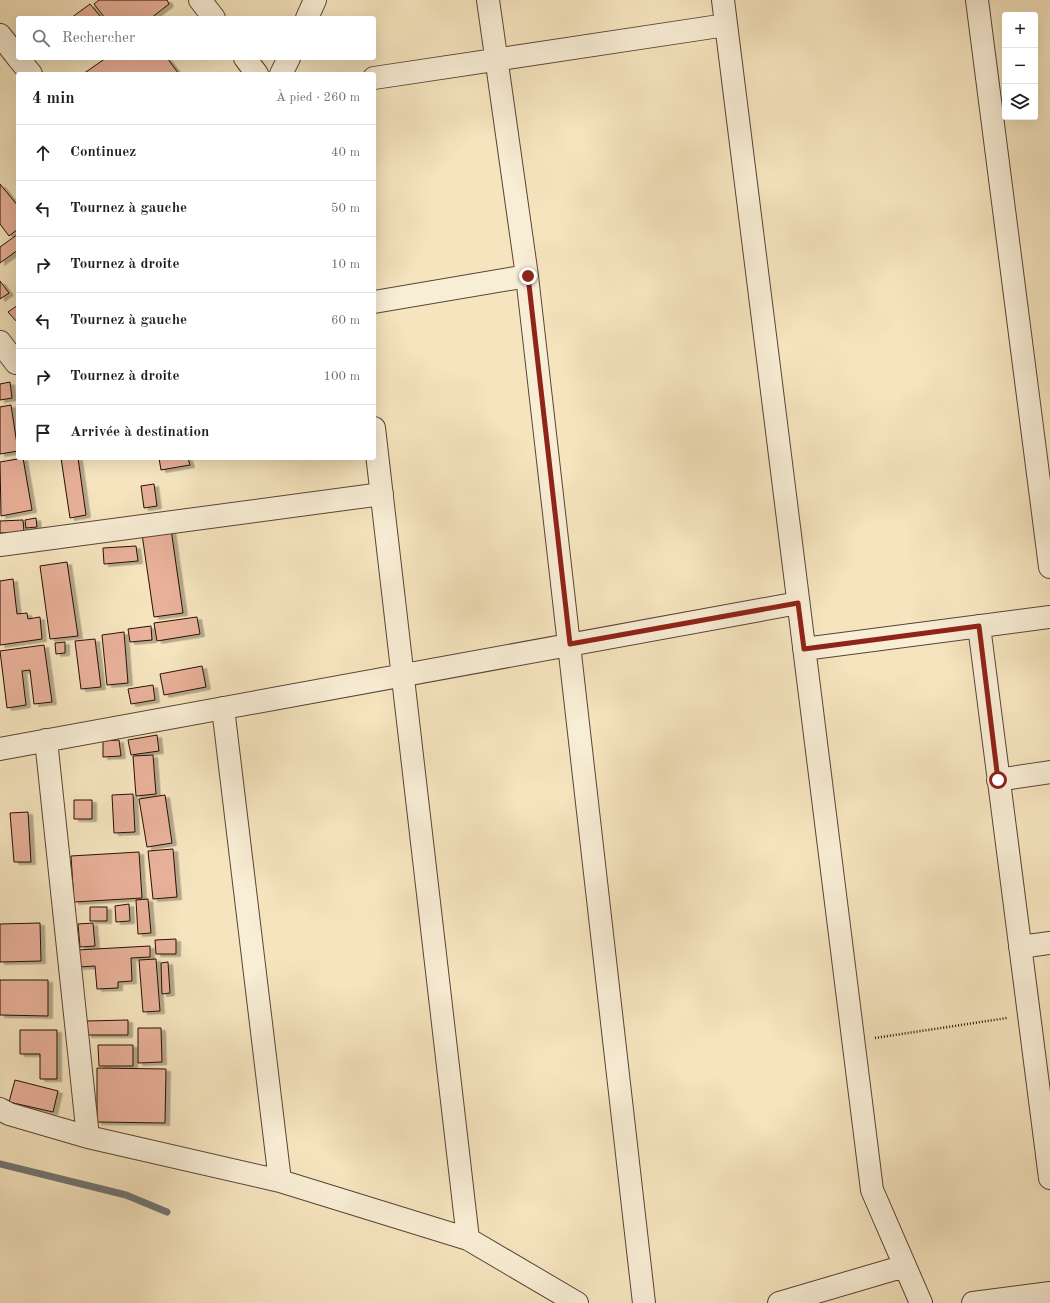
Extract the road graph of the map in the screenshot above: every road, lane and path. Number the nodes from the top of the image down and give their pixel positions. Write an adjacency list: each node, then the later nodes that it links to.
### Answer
1 (200, 0): 6 (street)
2 (316, 0): 7 (street)
3 (488, 0): 11 (street)
4 (723, 0): 8 (street)
5 (977, 0): 26 (street)
6 (212, 16)
7 (308, 16)
8 (726, 25): 11 (street); 27 (street)
9 (0, 35): 10 (street)
10 (16, 55)
11 (497, 59): 18 (street); 19 (street)
12 (20, 60): 15 (street)
13 (246, 60): 16 (street)
14 (288, 60): 17 (street)
15 (29, 72)
16 (256, 72)
17 (282, 72)
18 (376, 78)
19 (528, 276): 20 (street); 30 (street)
20 (376, 302)
21 (0, 342): 22 (street)
22 (11, 364)
23 (376, 444): 24 (street)
24 (382, 494): 25 (street); 32 (street)
25 (0, 545)
26 (1050, 567)
27 (798, 603): 30 (street); 31 (street)
28 (1050, 617): 29 (street)
29 (979, 626): 31 (street); 37 (street)
30 (570, 644): 32 (street); 51 (street)
31 (804, 649): 41 (street)
32 (403, 675): 33 (street); 47 (street)
33 (223, 708): 34 (street); 46 (street)
34 (46, 740): 35 (street); 44 (street)
35 (0, 749)
36 (1050, 772): 37 (street)
37 (998, 780): 39 (street)
38 (1050, 943): 39 (street)
39 (1020, 947): 40 (street)
40 (1029, 1015): 41 (path); 43 (street)
41 (853, 1041): 48 (street)
42 (3, 1106): 44 (street)
43 (1047, 1127): 45 (street)
44 (88, 1137): 46 (street)
45 (1050, 1178)
46 (280, 1181): 47 (street)
47 (468, 1239): 50 (street)
48 (905, 1266): 52 (street); 53 (street)
49 (1050, 1292): 54 (street)
50 (577, 1303)
51 (644, 1303)
52 (780, 1303)
53 (921, 1303)
54 (972, 1303)

